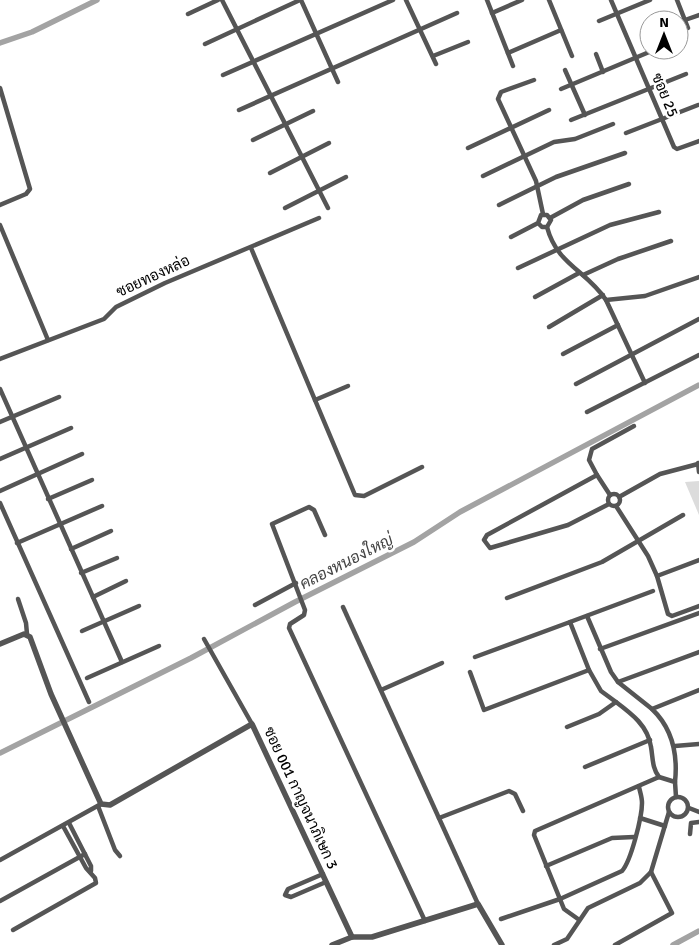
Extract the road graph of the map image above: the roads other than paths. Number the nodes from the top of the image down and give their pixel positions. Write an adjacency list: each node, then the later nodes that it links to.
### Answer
1 (218, 0): 13 (street)
2 (222, 0): 16 (street)
3 (300, 0): 16 (street); 19 (street)
4 (393, 0): 19 (street)
5 (406, 0): 17 (street)
6 (487, 0): 12 (street)
7 (522, 0): 12 (street)
8 (549, 0): 18 (street)
9 (611, 0): 14 (street, ซอย 25)
10 (650, 0): 14 (street)
11 (457, 13): 17 (street)
12 (492, 13): 22 (street)
13 (188, 14)
14 (617, 14): 15 (street); 27 (street, ซอย 25)
15 (598, 21)
16 (237, 29): 21 (street); 28 (street)
17 (420, 30): 24 (street); 31 (street)
18 (561, 30): 22 (street); 25 (street)
19 (316, 34): 28 (street); 31 (street)
20 (468, 42): 24 (street)
21 (205, 44)
22 (508, 53): 30 (street)
23 (596, 54): 33 (street)
24 (433, 56): 29 (street)
25 (572, 56)
26 (639, 57): 27 (street)
27 (636, 58): 33 (street); 41 (street, ซอย 25)
28 (253, 61): 35 (street); 42 (street)
29 (436, 64)
30 (513, 66)
31 (331, 68): 37 (street); 42 (street)
32 (565, 70): 38 (street)
33 (603, 72): 38 (street)
34 (686, 74): 41 (street)
35 (223, 75)
36 (534, 80): 52 (street)
37 (338, 82)
38 (572, 84): 40 (street); 47 (street)
39 (0, 88): 67 (street)
40 (561, 89)
41 (649, 89): 47 (street); 48 (street, ซอย 25)
42 (270, 94): 44 (street); 50 (street)
43 (698, 106): 48 (street)
44 (239, 110)
45 (313, 110): 50 (street)
46 (549, 110): 52 (street)
47 (584, 115): 49 (street)
48 (661, 119): 53 (street); 55 (street, ซอย 25)
49 (571, 120)
50 (284, 123): 54 (street); 60 (street)
51 (613, 124): 59 (street)
52 (511, 128): 57 (street); 59 (street)
53 (626, 133)
54 (253, 140)
55 (699, 141)
56 (329, 143): 60 (street)
57 (468, 148)
58 (626, 153): 65 (street)
59 (525, 155): 62 (street); 65 (street)
60 (302, 157): 61 (street); 66 (street)
61 (270, 172)
62 (483, 176)
63 (346, 177): 66 (street)
64 (630, 184): 74 (street)
65 (538, 186): 68 (street); 72 (street)
66 (319, 191): 69 (street); 70 (street)
67 (0, 205)
68 (499, 205)
69 (285, 208)
70 (328, 208)
71 (659, 212): 81 (street)
72 (543, 214): 74 (street); 75 (street)
73 (319, 218): 80 (street, ซอยทองหล่อ)
74 (550, 218): 77 (street)
75 (538, 222): 77 (street); 78 (street)
76 (0, 225): 91 (street)
77 (546, 227): 81 (street)
78 (511, 237)
79 (672, 242): 83 (street)
80 (251, 248): 91 (street, ซอยทองหล่อ); 101 (street)
81 (555, 249): 82 (street); 83 (street)
82 (518, 268)
83 (581, 274): 85 (street); 86 (street)
84 (699, 277): 87 (street)
85 (603, 295): 87 (street); 90 (street)
86 (535, 297)
87 (606, 300): 89 (street)
88 (699, 320): 93 (street)
89 (618, 325): 92 (street); 93 (street)
90 (549, 327)
91 (48, 340): 95 (street, ซอยทองหล่อ)
92 (563, 354)
93 (631, 355): 96 (street); 97 (street)
94 (699, 355): 96 (street)
95 (0, 359)
96 (645, 383): 102 (street)
97 (576, 384)
98 (348, 386): 101 (street)
99 (0, 389): 103 (street)
100 (59, 397): 103 (street)
101 (315, 400): 111 (street)
102 (587, 412)
103 (12, 417): 104 (street); 107 (street)
104 (0, 422)
105 (634, 426): 114 (street)
106 (71, 428): 107 (street)
107 (26, 447): 109 (street); 113 (street)
108 (82, 454): 113 (street)
109 (0, 459)
110 (698, 463): 112 (street); 118 (street)
111 (422, 467)
112 (699, 472)
113 (37, 474): 116 (street); 119 (street)
114 (597, 475): 117 (street); 121 (street)
115 (92, 480): 119 (street)
116 (0, 491)
117 (610, 495): 118 (street); 121 (street)
118 (619, 497): 123 (street)
119 (48, 498): 125 (street)
120 (0, 503): 129 (street)
121 (609, 504): 123 (street)
122 (102, 506): 125 (street)
123 (616, 506): 128 (street)
124 (683, 515): 128 (street)
125 (59, 524): 129 (street); 130 (street)
126 (111, 531): 130 (street)
127 (325, 535): 136 (street)
128 (639, 540): 134 (street); 139 (street)
129 (16, 543): 165 (street)
130 (71, 549): 133 (street)
131 (117, 558): 133 (street)
132 (699, 560): 134 (street)
133 (81, 573): 138 (street)
134 (657, 576): 143 (street)
135 (126, 581): 138 (street)
136 (296, 583): 141 (street); 205 (street)
137 (653, 591): 146 (street)
138 (93, 597): 147 (street)
139 (507, 598)
140 (18, 599): 150 (street)
141 (255, 605)
142 (139, 606): 147 (street)
143 (699, 606)
144 (343, 607): 163 (street)
145 (699, 613): 154 (street)
146 (587, 616): 148 (street); 154 (street)
147 (103, 621): 149 (street); 157 (street)
148 (570, 622): 156 (street); 159 (street)
149 (82, 631)
150 (27, 634): 152 (street); 178 (street)
151 (205, 641): 168 (street)
152 (0, 644)
153 (159, 646): 157 (street)
154 (600, 649): 162 (street)
155 (699, 652): 162 (street)
156 (475, 657)
157 (122, 662): 161 (street)
158 (442, 663): 163 (street)
159 (590, 670): 160 (street); 166 (street)
160 (470, 672)
161 (87, 678)
162 (618, 682): 167 (street)
163 (381, 690): 183 (street)
164 (699, 690): 167 (street)
165 (89, 702)
166 (616, 702): 169 (street); 170 (street)
167 (652, 709): 172 (street)
168 (252, 724): 178 (street, ซอย 001 กาญจนาภิเษก 3); 198 (street, ซอย 001 กาญจนาภิเษก 3)
169 (567, 727)
170 (650, 740): 173 (street); 174 (street)
171 (699, 744): 172 (street)
172 (675, 746): 175 (street)
173 (586, 767)
174 (659, 777): 175 (street); 176 (street)
175 (676, 782): 177 (street)
176 (639, 787): 184 (street); 195 (street)
177 (676, 797): 179 (street); 181 (street)
178 (100, 805): 186 (street); 192 (street)
179 (689, 808): 181 (street); 182 (street)
180 (523, 810): 183 (street)
181 (669, 812): 188 (street)
182 (699, 812)
183 (439, 818): 202 (street)
184 (640, 818): 188 (street); 190 (street)
185 (699, 822): 189 (street)
186 (69, 823): 187 (street); 191 (street)
187 (63, 826): 193 (street); 194 (street)
188 (665, 826): 197 (street)
189 (690, 834)
190 (634, 837): 195 (street); 200 (street)
191 (85, 854): 193 (street); 196 (street)
192 (120, 856)
193 (80, 857): 196 (street); 201 (street)
194 (0, 860)
195 (546, 866): 200 (street)
196 (91, 871): 206 (street)
197 (651, 872): 204 (street); 212 (street)
198 (322, 874): 199 (street, ซอย 001 กาญจนาภิเษก 3); 199 (street)
199 (326, 882): 207 (street, ซอย 001 กาญจนาภิเษก 3)
200 (560, 899): 203 (street); 204 (street)
201 (0, 901)
202 (478, 904): 205 (street); 210 (street)
203 (501, 919)
204 (578, 919): 208 (street)
205 (425, 920): 207 (street)
206 (13, 930)
207 (352, 937): 209 (street)
208 (560, 944): 211 (street)
209 (332, 945)
210 (502, 945)
211 (554, 945)
212 (616, 945)

